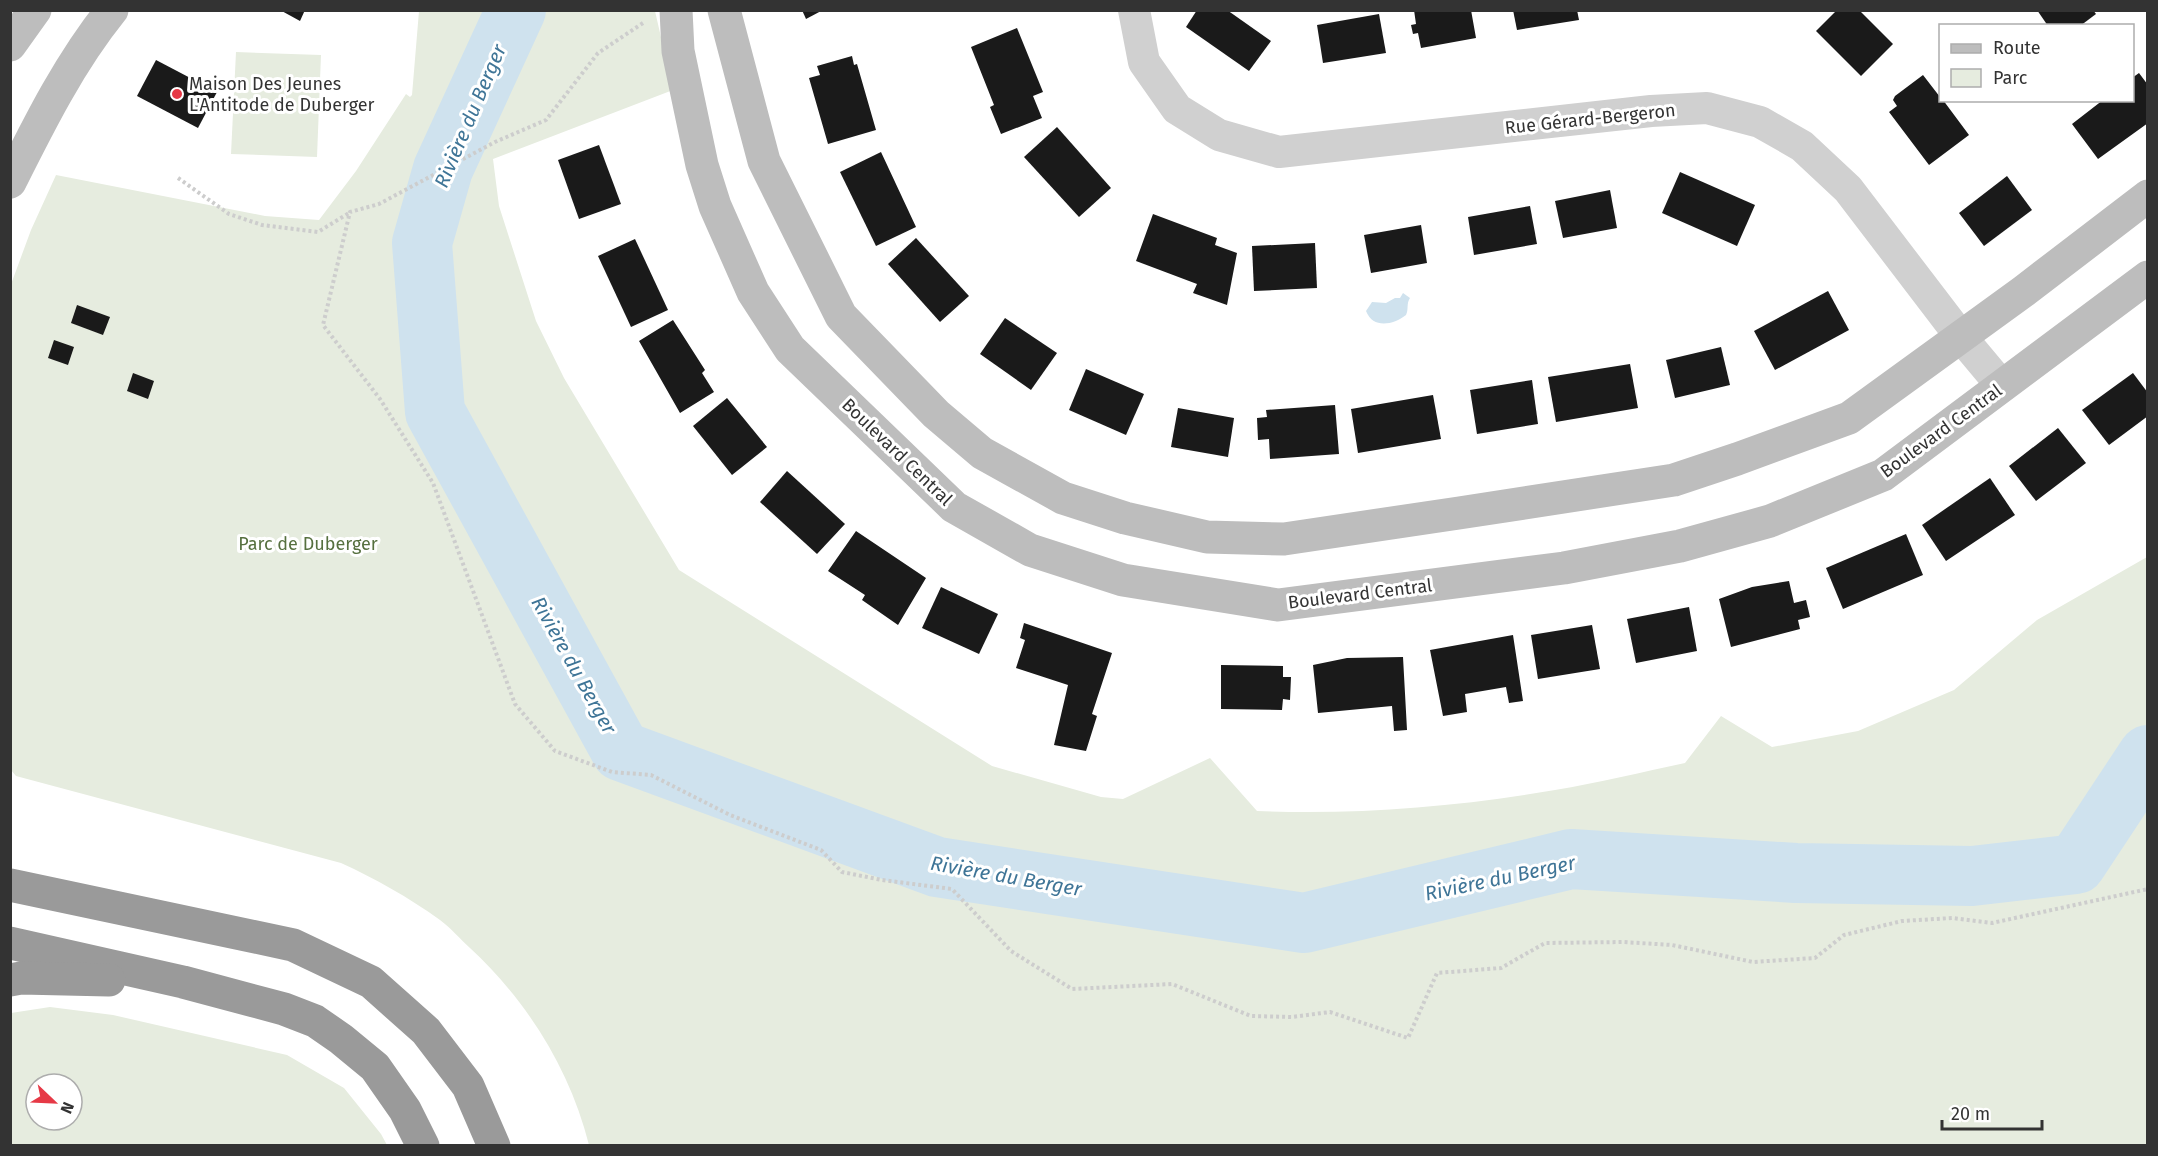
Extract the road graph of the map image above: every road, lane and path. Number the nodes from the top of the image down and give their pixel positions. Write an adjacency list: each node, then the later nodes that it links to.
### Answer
1 (35, 10): 6 (street)
2 (112, 10): 8 (street)
3 (724, 10): 12 (street)
4 (1134, 10): 12 (street, Rue Gérard-Bergeron)
5 (661, 15): 10 (path); 13 (street, Boulevard Central)
6 (10, 45)
7 (178, 178): 10 (path)
8 (10, 182)
9 (2148, 196): 12 (street)
10 (350, 212): 15 (path)
11 (2148, 277): 13 (street, Boulevard Central)
12 (1961, 337): 13 (street, Rue Gérard-Bergeron)
13 (2002, 386)
14 (10, 885): 20 (highway)
15 (2148, 889)
16 (10, 943): 18 (highway)
17 (10, 980): 18 (highway)
18 (183, 982): 19 (highway)
19 (423, 1146)
20 (494, 1146)

